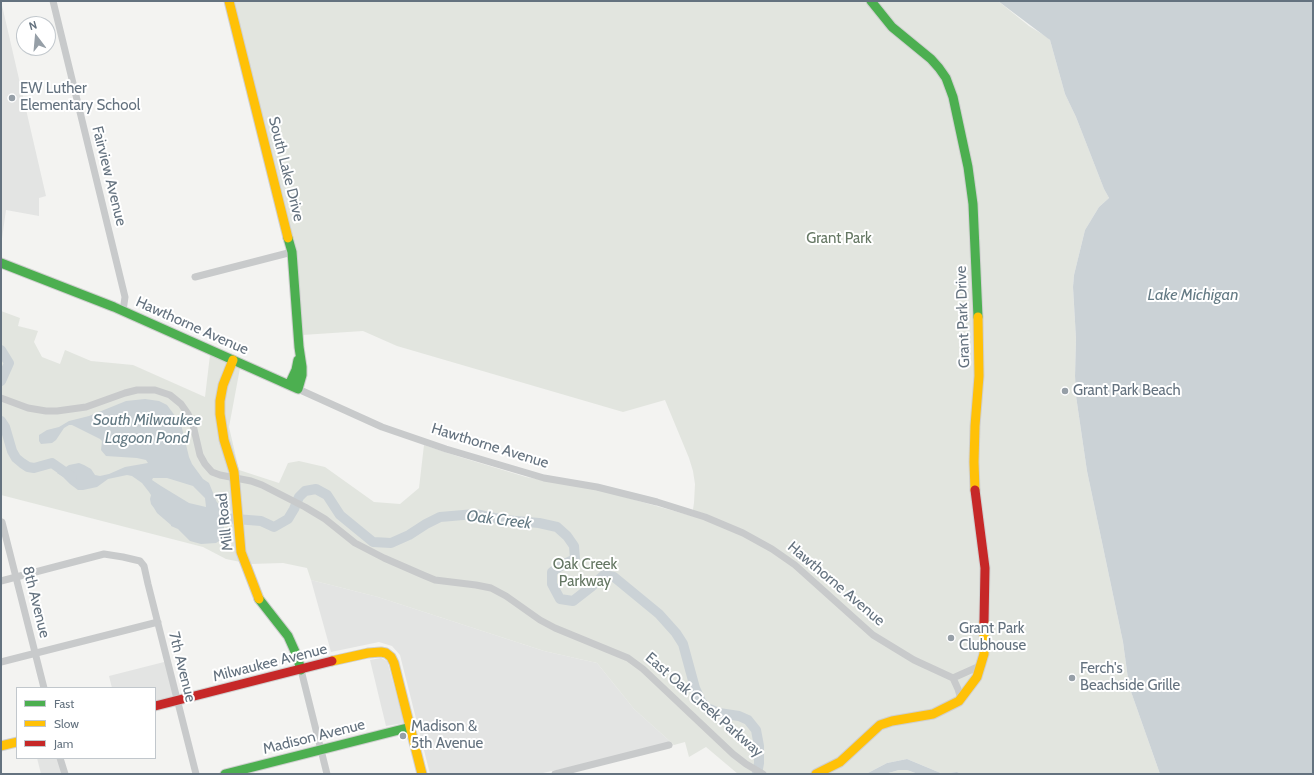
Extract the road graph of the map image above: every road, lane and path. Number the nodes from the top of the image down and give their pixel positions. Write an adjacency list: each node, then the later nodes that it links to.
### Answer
1 (53, 1): 7 (street, Fairview Avenue)
2 (229, 1): 4 (street, South Lake Drive)
3 (871, 1): 18 (street, Grant Park Drive)
4 (292, 252): 6 (street); 9 (street, South Lake Drive)
5 (1, 263): 7 (street, Hawthorne Avenue)
6 (195, 278)
7 (123, 311): 8 (street, Hawthorne Avenue)
8 (233, 360): 9 (street, Hawthorne Avenue); 11 (street, Mill Road)
9 (293, 387): 20 (street, Hawthorne Avenue)
10 (2, 398): 11 (street)
11 (235, 478): 19 (street, Mill Road); 37 (street, East Oak Creek Parkway)
12 (2, 522): 13 (street, 8th Avenue)
13 (16, 577): 14 (street); 15 (street, 7th Avenue); 16 (street, 8th Avenue)
14 (1, 581)
15 (158, 622): 16 (street); 23 (street, 7th Avenue)
16 (36, 653): 17 (street); 21 (street, 8th Avenue)
17 (1, 662)
18 (982, 665): 20 (street); 22 (street)
19 (300, 670): 23 (street, Milwaukee Avenue); 25 (street, Milwaukee Avenue); 29 (street)
20 (953, 678): 22 (street)
21 (44, 687)
22 (961, 699): 38 (street)
23 (177, 700): 24 (street, Milwaukee Avenue); 32 (street, 7th Avenue)
24 (156, 706)
25 (411, 726): 29 (street, Madison Avenue); 35 (street)
26 (16, 742): 28 (street)
27 (669, 745): 36 (street)
28 (1, 746)
29 (321, 750): 33 (street, Madison Avenue); 34 (street)
30 (60, 759): 31 (street)
31 (65, 774)
32 (196, 774)
33 (225, 774)
34 (327, 774)
35 (422, 774)
36 (555, 774)
37 (763, 774)
38 (816, 774)

